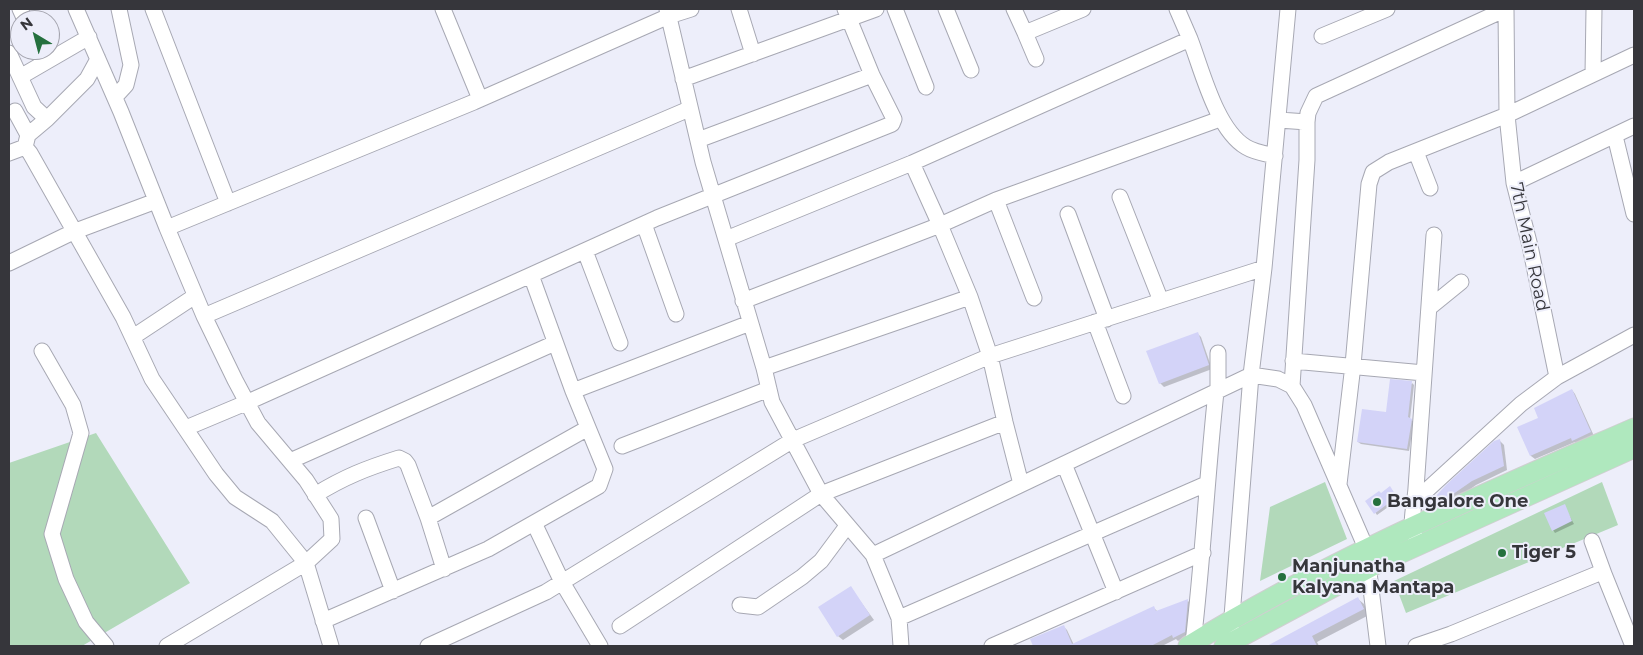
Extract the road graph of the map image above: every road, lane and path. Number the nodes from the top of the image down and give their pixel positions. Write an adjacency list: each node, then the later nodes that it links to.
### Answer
1 (76, 9): 21 (street)
2 (118, 9): 34 (street)
3 (152, 9): 57 (street)
4 (442, 9): 35 (street)
5 (691, 9): 17 (street)
6 (739, 9): 24 (street)
7 (876, 9): 18 (street)
8 (895, 9): 33 (street)
9 (946, 9): 28 (street)
10 (1014, 9): 19 (street)
11 (1083, 9): 19 (street)
12 (1177, 9): 22 (street)
13 (1288, 9): 41 (street)
14 (1387, 9): 20 (street)
15 (1506, 9): 38 (street, 7th Main Road); 42 (street)
16 (1594, 9): 29 (street)
17 (668, 12): 32 (street); 35 (street)
18 (847, 14): 24 (street); 30 (street)
19 (1025, 33): 27 (street)
20 (1322, 36)
21 (89, 37): 26 (street); 31 (street)
22 (1190, 39): 40 (street); 50 (street)
23 (9, 53): 31 (street)
24 (753, 54): 32 (street)
25 (1634, 54): 29 (street)
26 (98, 59): 34 (street); 39 (street)
27 (1036, 59)
28 (971, 70)
29 (1593, 74): 38 (street)
30 (872, 75): 45 (street); 53 (street)
31 (20, 77): 39 (street)
32 (683, 79): 36 (street)
33 (926, 87)
34 (115, 97): 56 (street)
35 (480, 99): 57 (street)
36 (689, 109): 45 (street); 78 (street)
37 (15, 111): 46 (street)
38 (1507, 115): 47 (street); 51 (street, 7th Main Road)
39 (47, 119): 46 (street)
40 (1220, 119): 49 (street); 55 (street)
41 (1279, 120): 42 (street); 49 (street)
42 (1308, 122): 88 (street)
43 (1634, 126): 44 (street)
44 (1615, 136): 51 (street); 58 (street)
45 (698, 140): 53 (street)
46 (27, 141): 48 (street); 63 (street)
47 (1416, 152): 52 (street); 89 (street)
48 (9, 153)
49 (1275, 156): 68 (street)
50 (912, 163): 61 (street); 65 (street)
51 (1514, 183): 93 (street, 7th Main Road)
52 (1430, 188)
53 (713, 195): 60 (street); 65 (street)
54 (1120, 197): 75 (street)
55 (996, 200): 61 (street); 73 (street)
56 (156, 201): 62 (street); 63 (street)
57 (228, 203): 62 (street)
58 (1633, 205)
59 (1068, 214): 79 (street)
60 (644, 224): 66 (street); 77 (street)
61 (940, 225): 72 (street); 74 (street)
62 (167, 228): 71 (street)
63 (73, 232): 67 (street); 82 (street)
64 (1434, 235): 76 (street)
65 (726, 239): 74 (street)
66 (586, 251): 69 (street); 84 (street)
67 (9, 263)
68 (1264, 268): 75 (street); 92 (street)
69 (531, 275): 83 (street); 99 (street)
70 (1461, 282): 76 (street)
71 (195, 296): 78 (street); 82 (street)
72 (970, 297): 87 (street); 90 (street)
73 (1034, 298)
74 (743, 300): 80 (street)
75 (1161, 301): 79 (street)
76 (1429, 308): 91 (street)
77 (676, 314)
78 (204, 316): 99 (street)
79 (1101, 320): 87 (street); 98 (street)
80 (750, 323): 90 (street); 96 (street)
81 (1634, 335): 93 (street)
82 (133, 337): 101 (street)
83 (555, 343): 96 (street); 107 (street)
84 (620, 343)
85 (42, 351): 140 (street)
86 (1218, 353): 97 (street)
87 (990, 356): 100 (street); 104 (street)
88 (1293, 361): 89 (street); 94 (street)
89 (1353, 365): 91 (street); 111 (street)
90 (764, 368): 95 (street)
91 (1424, 373): 114 (street)
92 (1251, 375): 94 (street); 97 (street); 134 (street)
93 (1557, 377): 114 (street)
94 (1292, 386): 111 (street)
95 (769, 389): 104 (street); 105 (street)
96 (573, 391): 102 (street)
97 (1217, 391): 108 (street); 110 (street)
98 (1123, 396)
99 (248, 402): 101 (street); 107 (street)
100 (1005, 422): 109 (street); 113 (street)
101 (186, 428): 125 (street)
102 (588, 428): 116 (street); 117 (street)
103 (1634, 428): 120 (main road)
104 (793, 440): 113 (street); 129 (street)
105 (622, 446)
106 (1634, 448): 120 (main road)
107 (290, 460): 112 (street)
108 (1064, 464): 109 (street); 119 (street)
109 (1021, 484): 124 (street)
110 (1206, 484): 119 (street); 123 (street)
111 (1338, 485): 122 (street)
112 (315, 494): 116 (street); 125 (street)
113 (821, 494): 118 (street); 136 (street)
114 (1415, 501): 120 (street)
115 (366, 518): 130 (street)
116 (428, 518): 126 (street)
117 (534, 523): 126 (street); 129 (street)
118 (847, 526): 124 (street); 132 (street)
119 (1092, 534): 131 (street); 133 (street)
120 (1415, 536): 122 (main road); 127 (main road)
121 (1592, 541): 128 (street)
122 (1366, 548): 127 (street); 134 (main road)
123 (1203, 553): 131 (street); 138 (street)
124 (873, 555): 133 (street)
125 (306, 563): 135 (street); 141 (street)
126 (444, 568): 130 (street)
127 (1368, 569): 139 (main road); 147 (street)
128 (1604, 574): 137 (street); 149 (street)
129 (562, 582): 143 (street); 144 (street)
130 (393, 591): 135 (street)
131 (1116, 592): 146 (street)
132 (740, 605)
133 (899, 618): 145 (street)
134 (1231, 620): 138 (main road); 139 (street)
135 (323, 621): 142 (street)
136 (620, 626)
137 (1452, 640): 148 (street)
138 (1191, 645)
139 (1229, 645)
140 (106, 646)
141 (167, 646)
142 (331, 646)
143 (428, 646)
144 (600, 646)
145 (901, 646)
146 (992, 646)
147 (1378, 646)
148 (1416, 646)
149 (1633, 646)

